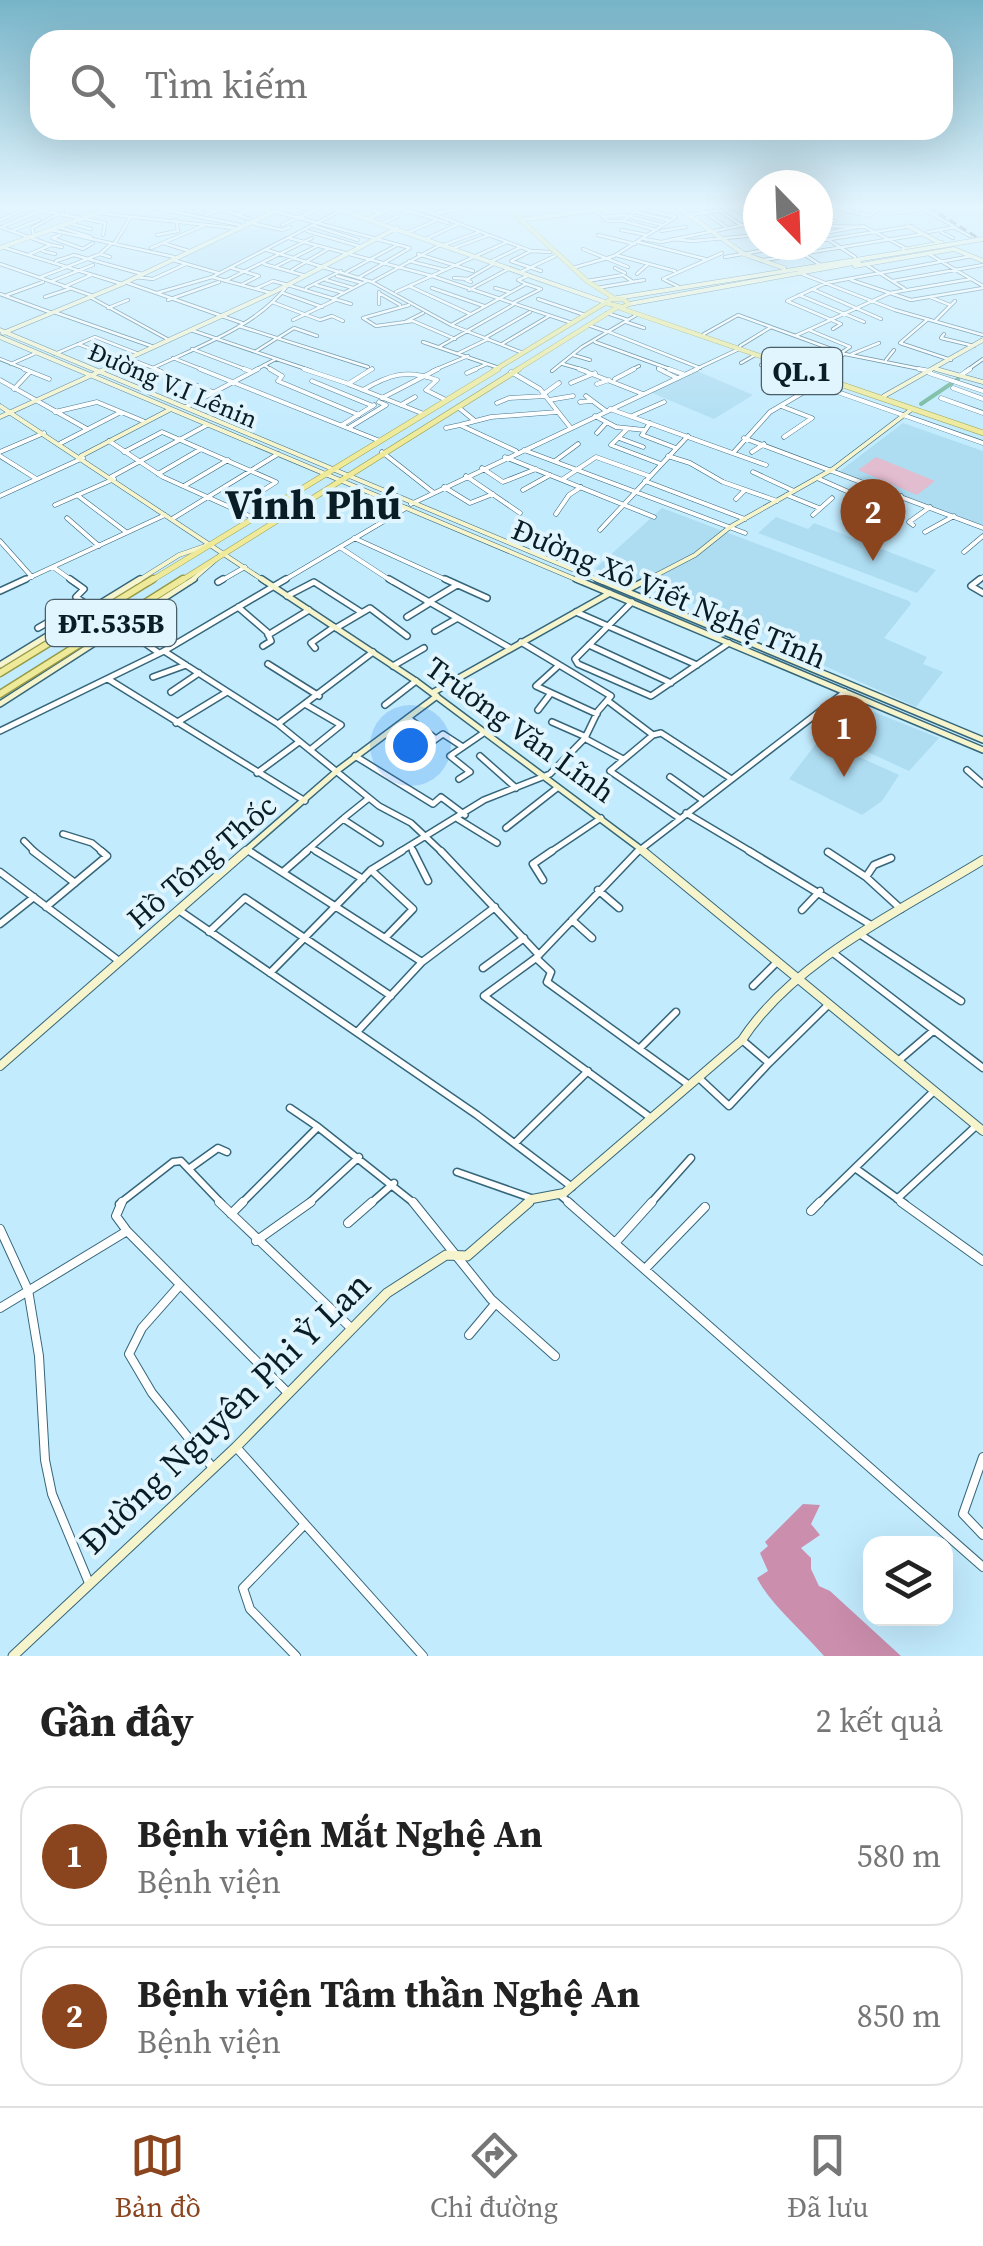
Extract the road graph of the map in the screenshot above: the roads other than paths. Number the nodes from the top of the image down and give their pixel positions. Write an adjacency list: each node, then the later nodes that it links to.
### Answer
1 (40, 284): 58 (street)
2 (55, 284): 37 (street)
3 (73, 284): 37 (street)
4 (121, 284): 60 (street)
5 (129, 284): 48 (street)
6 (185, 284): 48 (street)
7 (214, 284): 67 (street)
8 (265, 284): 43 (street)
9 (313, 284): 44 (street)
10 (314, 284): 52 (street)
11 (339, 284): 38 (street)
12 (362, 284): 38 (street)
13 (377, 284): 39 (street)
14 (413, 284): 34 (street)
15 (439, 284): 40 (street)
16 (451, 284): 46 (street)
17 (480, 284): 46 (street)
18 (526, 284): 50 (street); 75 (street)
19 (559, 284): 70 (street)
20 (589, 284): 70 (main road, QL.1)
21 (592, 284): 42 (main road, QL.1)
22 (619, 284): 42 (street)
23 (621, 284): 56 (street)
24 (673, 284): 35 (street)
25 (695, 284): 35 (street)
26 (744, 284): 80 (street)
27 (823, 284): 45 (street)
28 (830, 284): 68 (street)
29 (863, 284): 57 (street)
30 (898, 284): 47 (street)
31 (941, 284): 47 (street)
32 (240, 285): 43 (street)
33 (288, 285): 44 (street); 51 (street); 55 (street)
34 (409, 286): 49 (street); 54 (street)
35 (679, 287): 56 (street)
36 (983, 287): 62 (street)
37 (66, 288): 60 (street); 61 (street)
38 (353, 288): 52 (street)
39 (385, 288): 49 (street); 53 (street)
40 (432, 288): 54 (street); 79 (street)
41 (496, 288): 50 (street)
42 (597, 288): 70 (main road, QL.1)
43 (255, 289): 55 (street)
44 (303, 289): 63 (street)
45 (812, 289): 59 (street); 82 (street)
46 (469, 290): 64 (street)
47 (908, 290): 57 (street)
48 (157, 292): 67 (street)
49 (394, 292): 69 (street)
50 (510, 292): 64 (street)
51 (283, 293): 72 (street); 78 (street)
52 (344, 293): 63 (street)
53 (378, 293): 74 (street); 76 (street)
54 (422, 293): 91 (street)
55 (271, 294): 95 (street)
56 (636, 294): 70 (street)
57 (890, 294): 62 (street); 68 (street)
58 (2, 295): 86 (street)
59 (799, 296): 92 (street); 101 (street)
60 (92, 297): 81 (street); 86 (street)
61 (45, 298)
62 (930, 298): 77 (street)
63 (335, 299): 73 (street); 78 (street)
64 (496, 299): 75 (street); 79 (street)
65 (538, 299): 94 (street)
66 (128, 300): 81 (street)
67 (168, 300): 95 (street)
68 (874, 300): 82 (street); 99 (street)
69 (410, 301): 76 (street); 90 (street)
70 (610, 301): 80 (main road, QL.1); 80 (main road, QL.1); 94 (main road)
71 (955, 301): 77 (street)
72 (272, 302): 83 (street); 108 (street)
73 (351, 304)
74 (379, 304)
75 (512, 304): 85 (street); 118 (street)
76 (400, 305): 84 (street)
77 (950, 305): 105 (street)
78 (322, 306): 93 (street)
79 (484, 306): 91 (street)
80 (623, 306): 87 (main road); 88 (main road, QL.1)
81 (108, 308): 130 (street)
82 (856, 309): 92 (street); 98 (street)
83 (296, 311): 93 (street); 97 (street)
84 (384, 311)
85 (532, 311): 96 (street); 129 (street)
86 (53, 313): 120 (street); 137 (street)
87 (606, 313): 104 (street); 112 (main road)
88 (641, 313): 104 (street); 122 (main road, QL.1)
89 (379, 314): 106 (street); 109 (street); 109 (street)
90 (431, 314): 103 (street); 111 (street)
91 (470, 314): 111 (street)
92 (844, 314): 101 (street); 107 (street)
93 (306, 315): 100 (street); 102 (street)
94 (585, 315): 110 (main road)
95 (221, 316): 108 (street); 116 (street)
96 (548, 316): 110 (street); 135 (street)
97 (282, 317)
98 (881, 319)
99 (928, 319): 105 (street); 161 (street)
100 (293, 320)
101 (832, 320): 115 (street); 117 (street)
102 (343, 321)
103 (413, 321): 106 (street); 127 (street)
104 (627, 321): 114 (street); 119 (street)
105 (935, 321): 128 (street)
106 (405, 322): 109 (street)
107 (864, 322)
108 (241, 324): 125 (street); 126 (street)
109 (394, 324)
110 (572, 324): 144 (main road)
111 (451, 325): 118 (street)
112 (587, 325): 119 (street); 152 (main road)
113 (772, 327): 122 (street); 124 (street); 139 (street)
114 (644, 328)
115 (833, 329)
116 (191, 330): 125 (street); 130 (street)
117 (809, 330): 124 (street); 149 (street)
118 (466, 331): 127 (street); 129 (street)
119 (609, 332): 132 (street); 175 (street)
120 (1, 333): 143 (street, Đường V.I Lênin); 145 (street, Đường V.I Lênin)
121 (944, 334): 136 (street)
122 (703, 335): 139 (main road, QL.1)
123 (317, 336): 126 (street)
124 (795, 336): 149 (street)
125 (214, 338): 140 (street); 142 (street)
126 (277, 338): 142 (street); 201 (street)
127 (455, 338): 138 (street)
128 (983, 338): 136 (street)
129 (486, 339): 135 (street); 147 (street)
130 (169, 340): 137 (street)
131 (423, 342): 138 (street)
132 (592, 342): 150 (street); 187 (street)
133 (879, 343): 149 (street)
134 (78, 344): 145 (street); 146 (street); 162 (street)
135 (502, 344): 144 (street)
136 (974, 346): 161 (street)
137 (154, 347): 146 (street)
138 (439, 347): 147 (street)
139 (740, 348): 148 (main road, QL.1); 155 (main road, QL.1); 175 (street)
140 (192, 349): 154 (street); 178 (street)
141 (894, 350): 160 (street)
142 (256, 352): 156 (street)
143 (36, 353): 164 (street); 188 (street, Đường V.I Lênin)
144 (523, 353): 152 (street); 172 (main road)
145 (55, 354): 182 (street, Đường V.I Lênin)
146 (140, 354): 153 (street)
147 (459, 354): 151 (street)
148 (754, 354): 155 (main road, QL.1); 163 (street)
149 (845, 354): 160 (street); 184 (street)
150 (573, 355): 159 (street); 166 (street)
151 (468, 356): 165 (street); 185 (street)
152 (535, 357): 179 (main road)
153 (130, 358): 162 (street); 171 (street)
154 (173, 358): 171 (street); 197 (street)
155 (770, 358): 184 (main road, QL.1)
156 (276, 359): 167 (street); 189 (street)
157 (983, 359): 170 (street)
158 (0, 360): 164 (street)
159 (590, 360)
160 (886, 360): 177 (street)
161 (951, 360): 177 (street)
162 (123, 362): 182 (street)
163 (741, 363)
164 (11, 364): 181 (street)
165 (487, 364): 172 (street); 186 (street)
166 (563, 364): 180 (street); 183 (street)
167 (264, 365): 178 (street); 204 (street)
168 (761, 365): 203 (street)
169 (638, 366): 193 (street)
170 (974, 366): 176 (street); 190 (street)
171 (153, 368): 209 (street)
172 (499, 368): 219 (main road)
173 (602, 368): 183 (street)
174 (658, 368): 191 (street)
175 (700, 368): 187 (street)
176 (983, 368)
177 (931, 371): 190 (street); 198 (street); 216 (street)
178 (251, 372): 197 (street)
179 (510, 372): 211 (street); 231 (main road)
180 (552, 372)
181 (29, 373): 192 (street); 206 (street)
182 (99, 373): 188 (street); 233 (street, Đường V.I Lênin)
183 (595, 373): 193 (street); 200 (street)
184 (814, 373): 195 (main road, QL.1); 216 (main road, QL.1)
185 (423, 374): 207 (street); 219 (street); 222 (street)
186 (467, 374)
187 (685, 375): 191 (street)
188 (91, 376): 221 (street); 236 (street, Đường V.I Lênin)
189 (324, 376): 196 (street); 201 (street)
190 (961, 376): 199 (street)
191 (678, 378): 210 (street)
192 (49, 379)
193 (613, 379): 202 (street); 210 (street)
194 (0, 380): 206 (street)
195 (826, 380): 203 (street); 216 (main road, QL.1)
196 (312, 381): 204 (street); 214 (street)
197 (232, 382): 209 (street); 256 (street)
198 (956, 382): 205 (street); 208 (street)
199 (983, 382)
200 (572, 383)
201 (349, 384): 207 (street)
202 (597, 384)
203 (818, 385): 232 (street); 248 (street)
204 (295, 388): 226 (street)
205 (953, 388): 218 (street); 243 (street)
206 (14, 389): 221 (street)
207 (363, 390): 222 (street)
208 (983, 391)
209 (213, 392): 233 (street)
210 (643, 394): 237 (street)
211 (547, 396): 217 (street); 217 (street); 225 (street); 242 (street)
212 (573, 396): 217 (street)
213 (586, 396): 220 (street)
214 (352, 397): 226 (street); 230 (street)
215 (414, 397): 227 (street)
216 (882, 397): 235 (main road, QL.1)
217 (563, 398)
218 (983, 399)
219 (446, 400): 244 (main road)
220 (591, 400): 223 (street); 228 (street)
221 (39, 401): 238 (street); 239 (street)
222 (385, 401): 227 (street); 230 (street); 259 (street)
223 (580, 402)
224 (664, 402): 247 (street)
225 (498, 403)
226 (335, 405): 245 (street)
227 (400, 405): 244 (street)
228 (596, 405): 234 (street); 237 (street)
229 (0, 406): 238 (street, Trương Văn Lĩnh)
230 (372, 406): 245 (street)
231 (456, 406): 250 (main road); 251 (street)
232 (780, 406): 268 (street); 270 (street)
233 (184, 408): 241 (street); 305 (street, Đường V.I Lênin)
234 (584, 408)
235 (914, 408): 248 (street, Hồ Tông Thốc); 264 (main road, QL.1)
236 (168, 409): 241 (street, Đường V.I Lênin); 252 (street); 272 (street)
237 (608, 410): 246 (street); 247 (street)
238 (10, 412): 249 (street); 265 (street, Trương Văn Lĩnh)
239 (57, 412): 240 (street); 262 (street)
240 (120, 412): 252 (street); 262 (street)
241 (177, 412): 255 (street, Đường V.I Lênin)
242 (557, 412): 251 (street); 258 (street)
243 (983, 412)
244 (424, 414): 250 (street); 273 (main road)
245 (358, 415): 256 (street)
246 (595, 416): 253 (street); 258 (street)
247 (632, 416): 254 (street)
248 (902, 416): 277 (street); 301 (street, Hồ Tông Thốc)
249 (0, 417)
250 (436, 419): 284 (main road)
251 (475, 420): 257 (street)
252 (143, 421): 289 (street)
253 (606, 423): 261 (street); 266 (street)
254 (650, 423): 263 (street); 267 (street)
255 (207, 425): 271 (street); 288 (street, Đường V.I Lênin)
256 (342, 425): 259 (street)
257 (460, 425): 260 (street); 281 (street)
258 (570, 427): 281 (street)
259 (350, 428): 273 (street)
260 (446, 428)
261 (627, 429): 263 (street); 269 (street)
262 (87, 430): 274 (street)
263 (644, 430): 279 (street)
264 (983, 432)
265 (44, 433): 274 (street, Trương Văn Lĩnh); 287 (street)
266 (597, 433)
267 (688, 436): 279 (street); 285 (street)
268 (784, 437)
269 (620, 438): 278 (street); 298 (street)
270 (744, 438): 276 (street); 285 (street)
271 (180, 440): 280 (street); 283 (street); 296 (street)
272 (109, 441): 283 (street); 289 (street)
273 (380, 441): 290 (main road)
274 (61, 443): 289 (street, Trương Văn Lĩnh)
275 (578, 444): 295 (street)
276 (764, 444): 282 (street); 286 (street)
277 (983, 444)
278 (643, 447)
279 (676, 448): 291 (street)
280 (202, 449): 294 (street); 307 (street)
281 (519, 450): 292 (street); 295 (street)
282 (781, 450): 293 (street); 301 (street)
283 (124, 452): 296 (street)
284 (382, 452): 297 (main road); 325 (street)
285 (734, 452): 299 (street)
286 (752, 452)
287 (0, 454): 314 (street)
288 (278, 454): 304 (street); 305 (street, Đường V.I Lênin)
289 (81, 456): 311 (street, Trương Văn Lĩnh); 314 (street)
290 (355, 456): 297 (main road); 305 (main road)
291 (668, 456): 298 (street); 322 (street)
292 (505, 457): 300 (street); 302 (street)
293 (778, 458)
294 (228, 460): 304 (street); 317 (street)
295 (555, 460): 303 (street)
296 (140, 462): 307 (street); 311 (street)
297 (368, 462): 312 (main road)
298 (661, 464): 310 (street)
299 (766, 465)
300 (482, 468): 302 (street); 309 (street)
301 (833, 468): 313 (street, Hồ Tông Thốc); 331 (street)
302 (536, 469): 308 (street)
303 (578, 469): 310 (street); 315 (street); 323 (street)
304 (252, 470): 332 (street); 341 (street)
305 (329, 472): 312 (street, Đường Xô Viết Nghệ Tĩnh); 318 (main road)
306 (753, 472): 324 (street)
307 (158, 474): 317 (street)
308 (550, 474): 315 (street); 321 (street)
309 (466, 476): 320 (street); 327 (street)
310 (650, 476): 316 (street)
311 (112, 478): 328 (street); 344 (street, Trương Văn Lĩnh)
312 (342, 478): 326 (main road); 338 (street, Đường Xô Viết Nghệ Tĩnh)
313 (818, 478): 324 (street, Hồ Tông Thốc); 331 (street)
314 (37, 480): 330 (street)
315 (563, 480): 319 (street)
316 (645, 481): 323 (street); 350 (street)
317 (184, 486): 332 (street)
318 (305, 487): 326 (main road); 349 (main road)
319 (581, 487): 336 (street); 343 (street)
320 (444, 488): 325 (street); 327 (street)
321 (523, 490)
322 (745, 490): 334 (street); 335 (street)
323 (635, 491): 336 (street); 352 (street)
324 (794, 491): 329 (street, Hồ Tông Thốc)
325 (434, 492): 338 (street)
326 (318, 493): 364 (main road)
327 (493, 494): 342 (street)
328 (77, 495): 337 (street); 355 (street)
329 (787, 495): 335 (street, Hồ Tông Thốc); 340 (street)
330 (0, 496)
331 (901, 496): 339 (street)
332 (208, 497): 341 (street); 344 (street)
333 (832, 498): 340 (street)
334 (736, 499)
335 (777, 501): 350 (street, Hồ Tông Thốc)
336 (622, 504): 347 (street); 354 (street)
337 (54, 505)
338 (408, 506): 359 (street); 373 (street, Đường Xô Viết Nghệ Tĩnh); 375 (street, Đường Xô Viết Nghệ Tĩnh)
339 (930, 507): 346 (street); 351 (street)
340 (819, 508): 345 (street)
341 (234, 509): 349 (street)
342 (520, 512)
343 (556, 514)
344 (169, 516): 355 (street); 361 (street, Trương Văn Lĩnh)
345 (813, 516)
346 (954, 516): 353 (street); 356 (street)
347 (654, 517)
348 (67, 518): 362 (street)
349 (254, 518): 361 (main road)
350 (745, 519): 352 (street, Hồ Tông Thốc)
351 (913, 525)
352 (730, 526): 357 (street); 373 (street, Hồ Tông Thốc)
353 (983, 528)
354 (600, 530)
355 (126, 532): 362 (street)
356 (925, 532)
357 (744, 533)
358 (983, 536): 365 (street)
359 (354, 538): 363 (street); 371 (street)
360 (0, 541): 368 (street)
361 (210, 544): 364 (street, Trương Văn Lĩnh); 383 (street); 414 (main road, ĐT.535B)
362 (99, 546): 366 (street)
363 (340, 547): 372 (street); 381 (street)
364 (222, 552): 367 (street, Trương Văn Lĩnh); 389 (street); 424 (main road, ĐT.535B)
365 (964, 552)
366 (53, 567): 368 (street); 379 (street)
367 (244, 567): 370 (street); 372 (street, Trương Văn Lĩnh)
368 (32, 577): 374 (street)
369 (983, 577): 376 (street)
370 (218, 582)
371 (457, 585): 378 (street); 381 (street)
372 (272, 586): 377 (street, Trương Văn Lĩnh); 382 (street)
373 (624, 590): 375 (street, Hồ Tông Thốc); 403 (street, Đường Xô Viết Nghệ Tĩnh)
374 (0, 591)
375 (610, 593): 380 (street, Đường Xô Viết Nghệ Tĩnh); 386 (street, Hồ Tông Thốc)
376 (983, 594)
377 (286, 596): 384 (street, Trương Văn Lĩnh); 385 (street)
378 (486, 598)
379 (83, 602): 383 (street); 392 (street)
380 (632, 602): 390 (street); 397 (street, Đường Xô Viết Nghệ Tĩnh)
381 (428, 604): 387 (street); 388 (street)
382 (238, 607): 394 (street); 404 (street)
383 (92, 608): 409 (street)
384 (309, 610): 391 (street, Trương Văn Lĩnh); 394 (street)
385 (361, 612): 391 (street); 395 (street)
386 (576, 612): 390 (street); 396 (street, Hồ Tông Thốc)
387 (406, 617)
388 (456, 619): 393 (street); 402 (street)
389 (120, 626): 404 (street); 428 (street)
390 (608, 626): 398 (street); 410 (street)
391 (335, 627): 400 (street); 405 (street, Trương Văn Lĩnh)
392 (38, 628)
393 (435, 631)
394 (268, 635): 399 (street)
395 (407, 636)
396 (521, 642): 402 (street, Hồ Tông Thốc); 412 (street)
397 (729, 643): 406 (street, Đường Xô Viết Nghệ Tĩnh); 410 (street)
398 (588, 645): 418 (street); 418 (street)
399 (263, 646)
400 (316, 648)
401 (424, 648): 411 (street)
402 (510, 648): 425 (street, Hồ Tông Thốc)
403 (768, 650): 406 (street); 419 (street, Đường Xô Viết Nghệ Tĩnh)
404 (162, 652): 407 (street); 416 (street)
405 (373, 652): 411 (street, Trương Văn Lĩnh); 426 (street)
406 (762, 657): 423 (street, Đường Xô Viết Nghệ Tĩnh)
407 (186, 664): 413 (street); 415 (street)
408 (268, 664): 426 (street)
409 (0, 665)
410 (696, 665): 418 (street)
411 (394, 666): 417 (street, Trương Văn Lĩnh)
412 (557, 667): 422 (street); 427 (street)
413 (200, 673): 420 (street); 421 (street)
414 (0, 674)
415 (152, 677)
416 (108, 678): 435 (street); 437 (street)
417 (416, 681): 425 (street, Trương Văn Lĩnh); 430 (street)
418 (671, 682)
419 (851, 685): 423 (street); 442 (street, Đường Xô Viết Nghệ Tĩnh)
420 (171, 692)
421 (227, 692): 435 (street); 436 (street)
422 (551, 692): 431 (street); 432 (street)
423 (845, 692): 446 (street, Đường Xô Viết Nghệ Tĩnh); 456 (street)
424 (0, 694)
425 (435, 695): 433 (street, Hồ Tông Thốc); 438 (street, Trương Văn Lĩnh)
426 (319, 696): 429 (street)
427 (608, 701): 432 (street); 439 (street)
428 (0, 704)
429 (305, 704): 436 (street); 445 (street)
430 (385, 705)
431 (538, 710)
432 (597, 714): 440 (street)
433 (408, 718): 441 (street); 448 (street, Hồ Tông Thốc)
434 (552, 722): 440 (street)
435 (176, 723): 453 (street)
436 (278, 724): 443 (street)
437 (0, 731)
438 (485, 732): 444 (street); 454 (street, Trương Văn Lĩnh)
439 (653, 735): 450 (street); 456 (street)
440 (586, 738): 450 (street); 454 (street)
441 (436, 739): 444 (street); 447 (street)
442 (983, 740)
443 (300, 741): 445 (street); 453 (street)
444 (463, 747): 457 (street)
445 (310, 750): 451 (street)
446 (983, 750)
447 (419, 751)
448 (355, 756): 451 (street, Hồ Tông Thốc); 465 (street)
449 (480, 756): 459 (street)
450 (622, 759): 468 (street)
451 (338, 770): 461 (street); 463 (street, Hồ Tông Thốc)
452 (967, 770): 458 (street)
453 (257, 773): 463 (street)
454 (542, 776): 459 (street); 460 (street, Trương Văn Lĩnh)
455 (670, 777): 462 (street)
456 (730, 778): 462 (street)
457 (459, 779)
458 (983, 784)
459 (516, 788): 465 (street)
460 (557, 788): 466 (street, Trương Văn Lĩnh); 470 (street)
461 (369, 798): 467 (street); 472 (street)
462 (702, 800): 464 (street)
463 (305, 801): 479 (street, Hồ Tông Thốc)
464 (686, 813): 468 (street); 492 (street)
465 (465, 815): 469 (street)
466 (601, 817): 478 (street, Trương Văn Lĩnh); 488 (street)
467 (344, 818): 474 (street); 477 (street)
468 (678, 818): 478 (street)
469 (458, 819): 472 (street); 475 (street)
470 (506, 828)
471 (63, 834): 490 (street)
472 (428, 838): 476 (street); 496 (street)
473 (24, 841): 490 (street)
474 (380, 842)
475 (497, 843)
476 (411, 847): 483 (street); 489 (street)
477 (312, 848): 485 (street); 487 (street)
478 (641, 848): 491 (street); 512 (street, Trương Văn Lĩnh)
479 (249, 851): 485 (street); 500 (street, Hồ Tông Thốc)
480 (828, 852): 486 (street)
481 (891, 858): 486 (street)
482 (983, 860): 499 (street)
483 (371, 870): 487 (street); 507 (street)
484 (0, 872): 493 (street)
485 (283, 872): 494 (street)
486 (866, 877): 499 (street)
487 (362, 879): 494 (street)
488 (543, 880)
489 (428, 882)
490 (75, 883): 495 (street)
491 (598, 890): 497 (street); 501 (street)
492 (820, 891): 498 (street); 503 (street)
493 (34, 898): 495 (street); 502 (street)
494 (336, 906): 506 (street); 507 (street)
495 (46, 907): 514 (street)
496 (495, 907): 508 (street); 513 (street)
497 (619, 908)
498 (802, 910)
499 (902, 910): 503 (street)
500 (180, 912): 504 (street); 514 (street, Hồ Tông Thốc)
501 (572, 920): 509 (street); 511 (street)
502 (0, 924)
503 (874, 927): 505 (street)
504 (210, 932): 506 (street); 516 (street)
505 (860, 935): 510 (street); 520 (street)
506 (305, 937): 516 (street); 519 (street)
507 (385, 938): 513 (street)
508 (524, 938): 511 (street); 515 (street)
509 (592, 938)
510 (832, 952): 517 (street); 523 (street)
511 (538, 956): 526 (street); 531 (street)
512 (779, 960): 517 (street, Trương Văn Lĩnh); 518 (street)
513 (422, 962): 519 (street)
514 (121, 963): 529 (street, Hồ Tông Thốc)
515 (483, 968)
516 (270, 973): 524 (street)
517 (798, 974): 521 (street, Trương Văn Lĩnh); 525 (street)
518 (753, 986)
519 (390, 996): 524 (street)
520 (962, 1001)
521 (830, 1003): 527 (street, Trương Văn Lĩnh); 528 (street)
522 (676, 1012): 526 (street)
523 (932, 1032): 527 (street); 530 (street)
524 (356, 1033): 539 (street)
525 (742, 1040): 528 (street); 532 (street)
526 (640, 1048): 533 (street)
527 (898, 1061): 534 (street, Trương Văn Lĩnh)
528 (769, 1063): 532 (street)
529 (0, 1066)
530 (983, 1068)
531 (588, 1071): 536 (street); 539 (street)
532 (700, 1079): 533 (street)
533 (692, 1087): 536 (street)
534 (934, 1091): 538 (street, Trương Văn Lĩnh); 544 (street)
535 (290, 1108): 537 (street)
536 (654, 1119): 547 (street)
537 (318, 1127): 541 (street); 553 (street)
538 (980, 1128): 549 (street)
539 (515, 1143): 547 (street)
540 (227, 1152): 543 (street)
541 (359, 1157): 546 (street); 557 (street)
542 (691, 1158): 558 (street)
543 (190, 1168): 553 (street); 556 (street)
544 (855, 1168): 549 (street); 552 (street)
545 (457, 1172): 550 (street)
546 (394, 1183): 554 (street); 559 (street)
547 (572, 1187): 548 (street)
548 (560, 1195): 550 (street); 558 (street)
549 (897, 1198): 560 (street)
550 (534, 1199): 559 (street, Đường Nguyên Phi Ỷ Lan)
551 (705, 1207): 561 (street)
552 (812, 1211)
553 (232, 1214): 557 (street)
554 (348, 1223)
555 (0, 1229): 563 (street)
556 (126, 1231): 562 (street); 563 (street)
557 (256, 1241): 566 (street)
558 (614, 1243): 561 (street)
559 (456, 1254): 564 (street); 566 (street, Đường Nguyên Phi Ỷ Lan)
560 (983, 1261)
561 (645, 1269): 575 (street)
562 (180, 1285): 569 (street); 572 (street)
563 (28, 1290): 565 (street); 576 (street)
564 (495, 1304): 567 (street); 568 (street)
565 (0, 1308)
566 (351, 1328): 569 (street, Đường Nguyên Phi Ỷ Lan)
567 (470, 1334)
568 (556, 1356)
569 (288, 1394): 570 (street, Đường Nguyên Phi Ỷ Lan)
570 (236, 1447): 572 (street, Đường Nguyên Phi Ỷ Lan); 573 (street)
571 (983, 1458): 574 (street)
572 (213, 1468): 576 (street, Đường Nguyên Phi Ỷ Lan)
573 (304, 1524): 578 (street); 579 (street)
574 (983, 1535)
575 (983, 1567)
576 (88, 1584): 577 (street, Đường Nguyên Phi Ỷ Lan)
577 (13, 1656)
578 (296, 1656)
579 (423, 1656)

